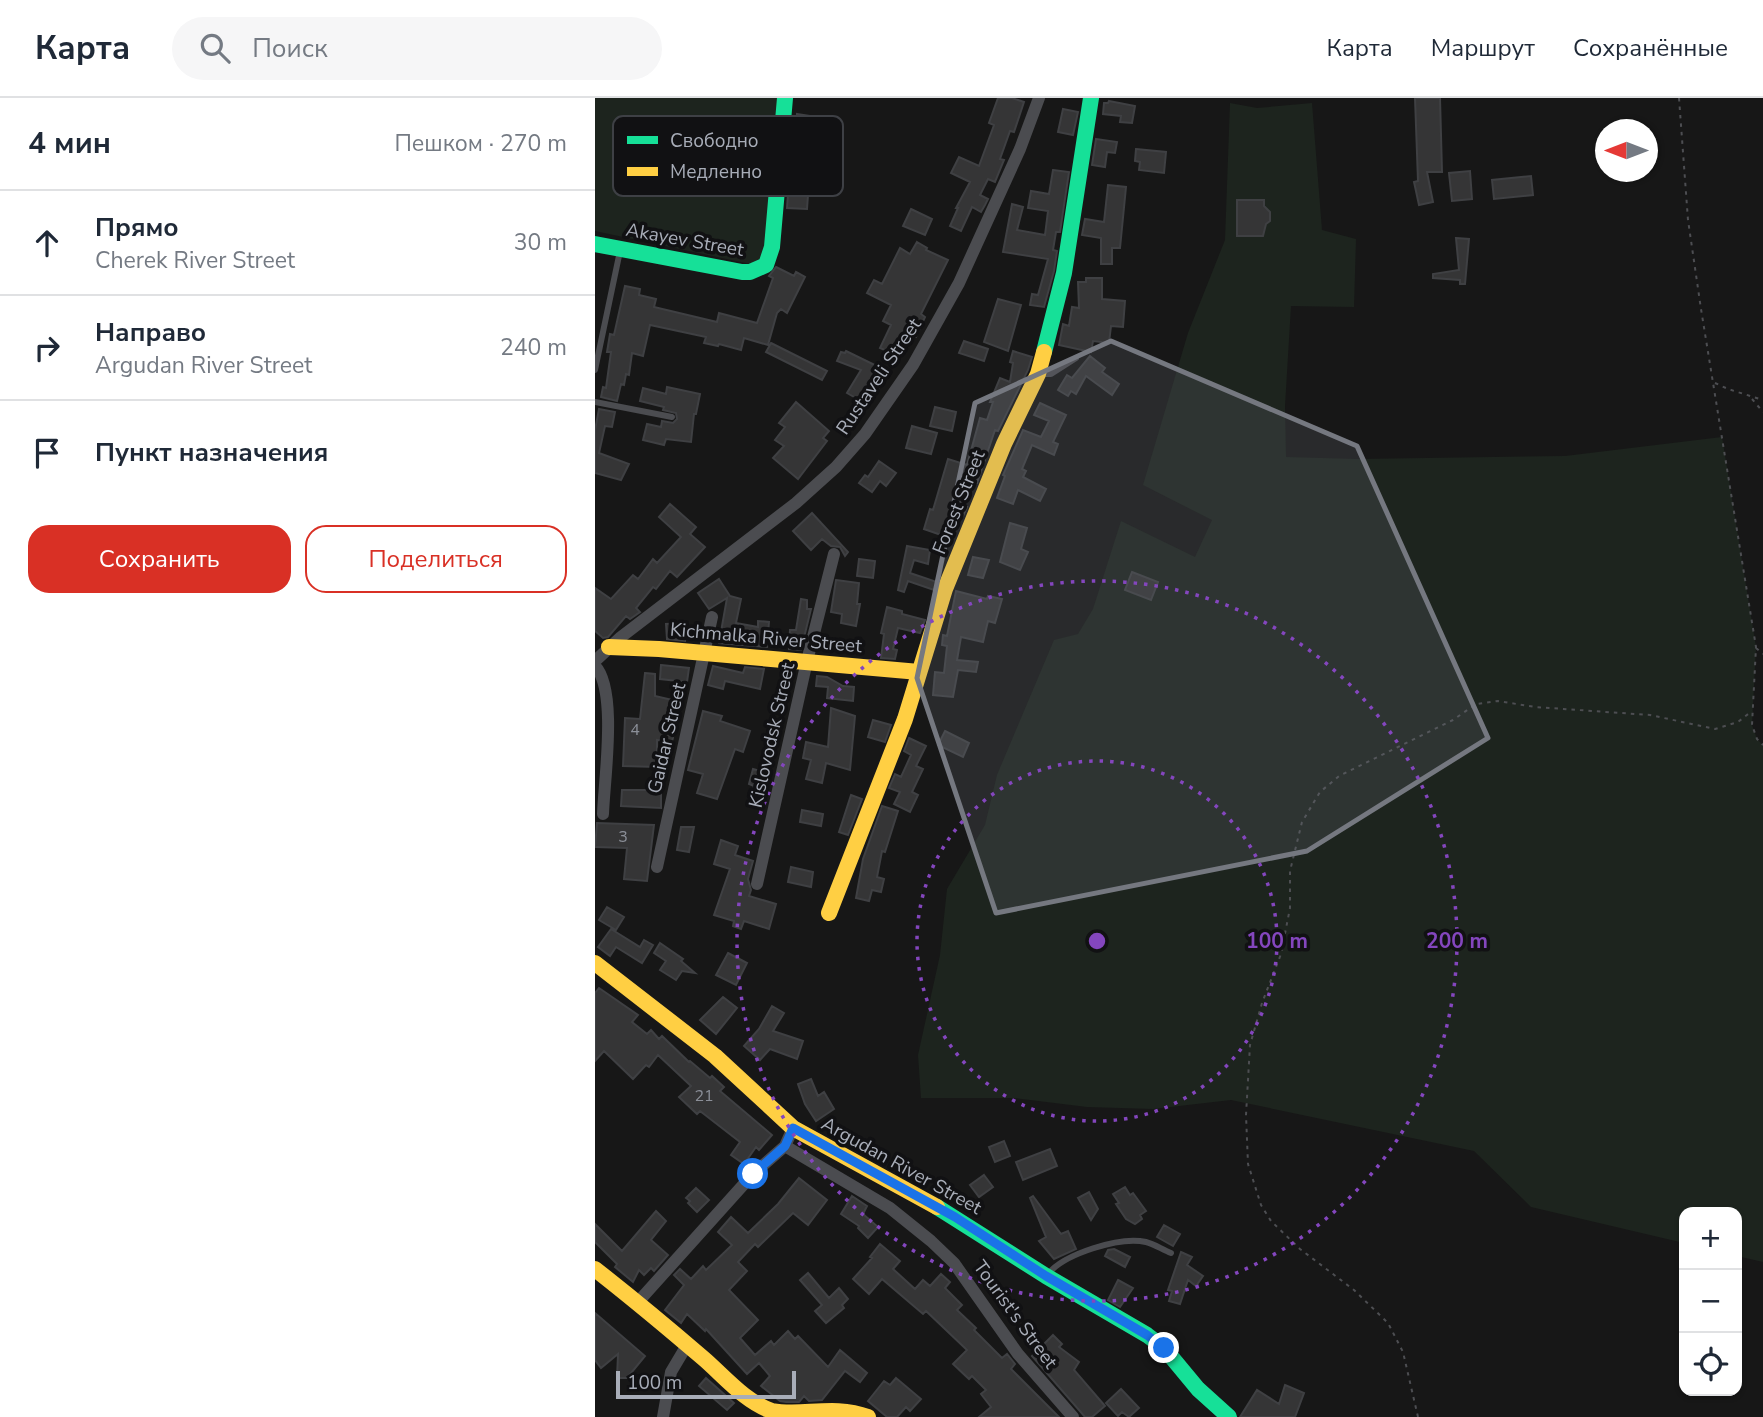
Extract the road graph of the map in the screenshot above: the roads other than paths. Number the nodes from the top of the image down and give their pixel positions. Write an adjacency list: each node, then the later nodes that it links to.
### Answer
1 (785, 98): 4 (street, Akayev Street)
2 (1039, 98): 15 (street, Rustaveli Street)
3 (1091, 98): 10 (street, Forest Street)
4 (783, 116)
5 (776, 196): 7 (street, Akayev Street)
6 (595, 244): 7 (street, Akayev Street)
7 (620, 249): 9 (lane)
8 (1076, 358): 10 (lane)
9 (595, 370)
10 (1038, 374): 20 (street, Forest Street)
11 (595, 402): 12 (lane)
12 (672, 417)
13 (834, 554): 17 (street, Kislovodsk Street)
14 (712, 617): 16 (street, Gaidar Street)
15 (609, 648): 16 (street, Kichmalka River Street); 18 (street, Rustaveli Street)
16 (706, 652): 17 (street, Kichmalka River Street); 22 (street, Gaidar Street)
17 (807, 660): 20 (street, Kichmalka River Street); 23 (street, Kislovodsk Street)
18 (595, 661)
19 (595, 666): 21 (street)
20 (919, 673): 24 (street, Forest Street)
21 (603, 814)
22 (657, 867)
23 (757, 884)
24 (829, 913)
25 (595, 963): 26 (street, Argudan River Street)
26 (793, 1128): 27 (street); 30 (street, Argudan River Street)
27 (785, 1146): 31 (street); 36 (street, Tourist's Street)
28 (1171, 1253): 30 (lane)
29 (595, 1269): 31 (street)
30 (1046, 1276): 37 (street, Argudan River Street)
31 (638, 1302): 32 (street)
32 (687, 1345): 33 (street); 34 (street)
33 (778, 1415): 35 (street)
34 (663, 1417)
35 (868, 1417)
36 (1073, 1417)
37 (1229, 1417)

